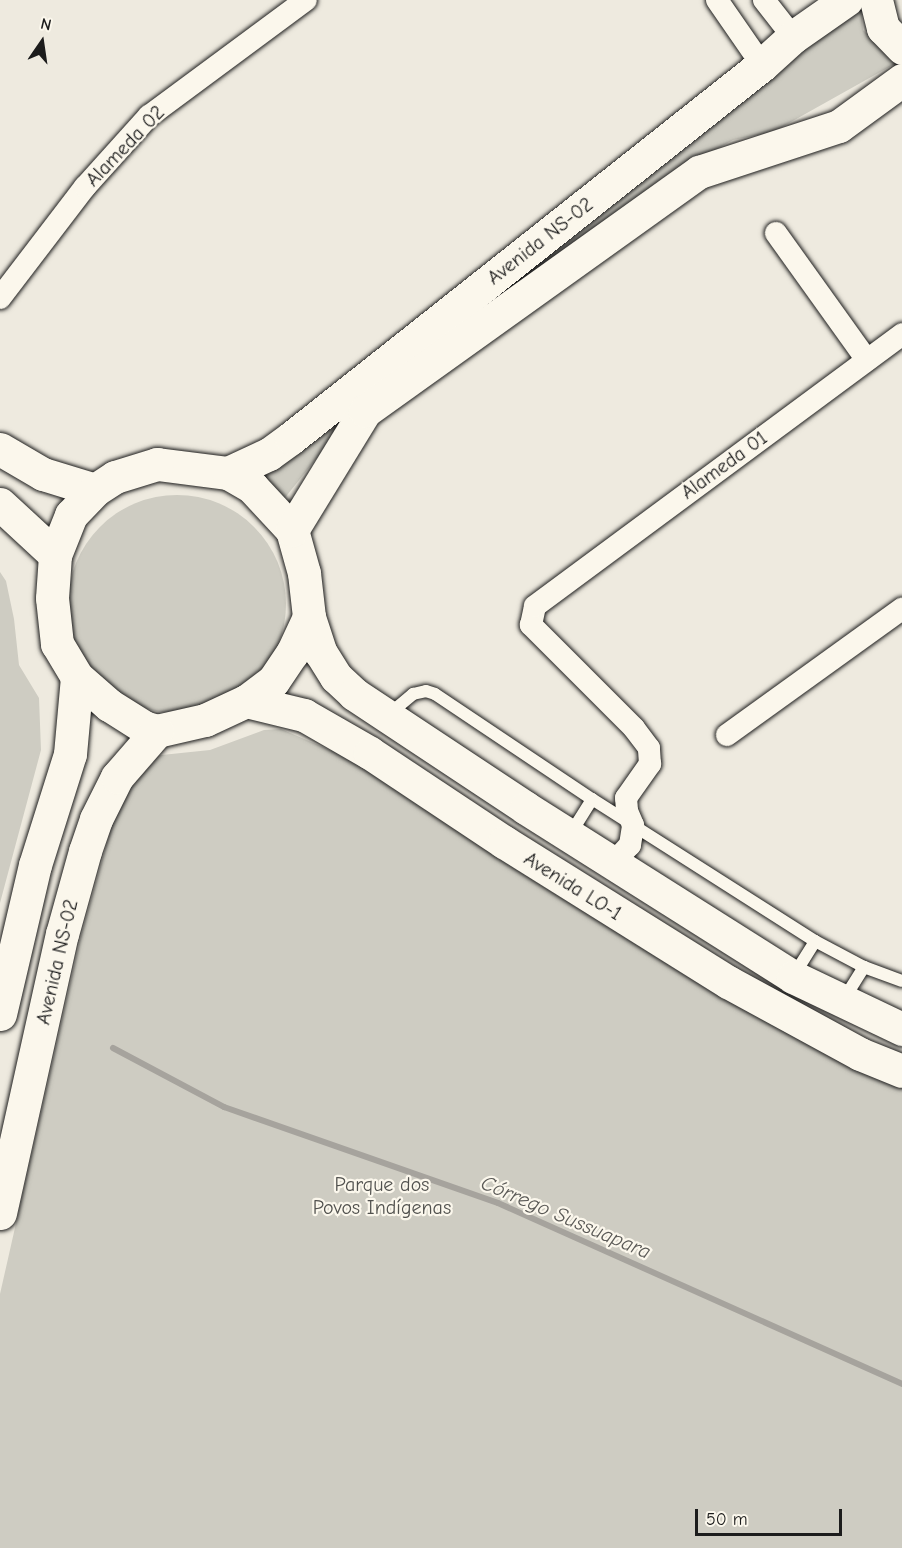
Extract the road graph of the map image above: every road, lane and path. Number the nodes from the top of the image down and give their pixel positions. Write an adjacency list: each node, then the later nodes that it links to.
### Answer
1 (306, 0): 11 (street, Alameda 02)
2 (717, 0): 8 (street)
3 (764, 0): 6 (street)
4 (846, 0): 6 (street, Avenida NS-02)
5 (876, 0): 7 (street)
6 (793, 38): 8 (street, Avenida NS-02)
7 (902, 48)
8 (762, 65): 15 (street, Avenida NS-02)
9 (902, 80): 18 (street, Avenida NS-02)
10 (776, 233): 13 (street)
11 (0, 298)
12 (902, 334): 13 (street, Alameda 01)
13 (867, 360): 28 (street, Alameda 01)
14 (0, 449): 16 (street)
15 (228, 473): 16 (street); 18 (street)
16 (95, 490): 19 (street)
17 (0, 504): 19 (street)
18 (292, 530): 21 (street, Avenida LO-1)
19 (55, 555): 22 (street)
20 (902, 609): 26 (street)
21 (309, 617): 23 (street); 24 (street, Avenida LO-1)
22 (77, 677): 25 (street); 36 (street)
23 (246, 701): 25 (street); 38 (street, Avenida LO-1)
24 (387, 716): 27 (lane); 29 (street, Avenida LO-1)
25 (158, 730): 39 (street, Avenida NS-02)
26 (727, 735)
27 (592, 799): 28 (lane); 29 (lane)
28 (633, 825): 30 (street); 31 (lane)
29 (570, 835): 30 (street, Avenida LO-1)
30 (613, 863): 33 (street, Avenida LO-1)
31 (815, 941): 32 (lane); 33 (lane)
32 (864, 967): 34 (lane); 35 (lane)
33 (794, 976): 35 (street, Avenida LO-1)
34 (902, 981)
35 (843, 1001): 37 (street, Avenida LO-1)
36 (0, 1014)
37 (902, 1029)
38 (902, 1071)
39 (0, 1214)

